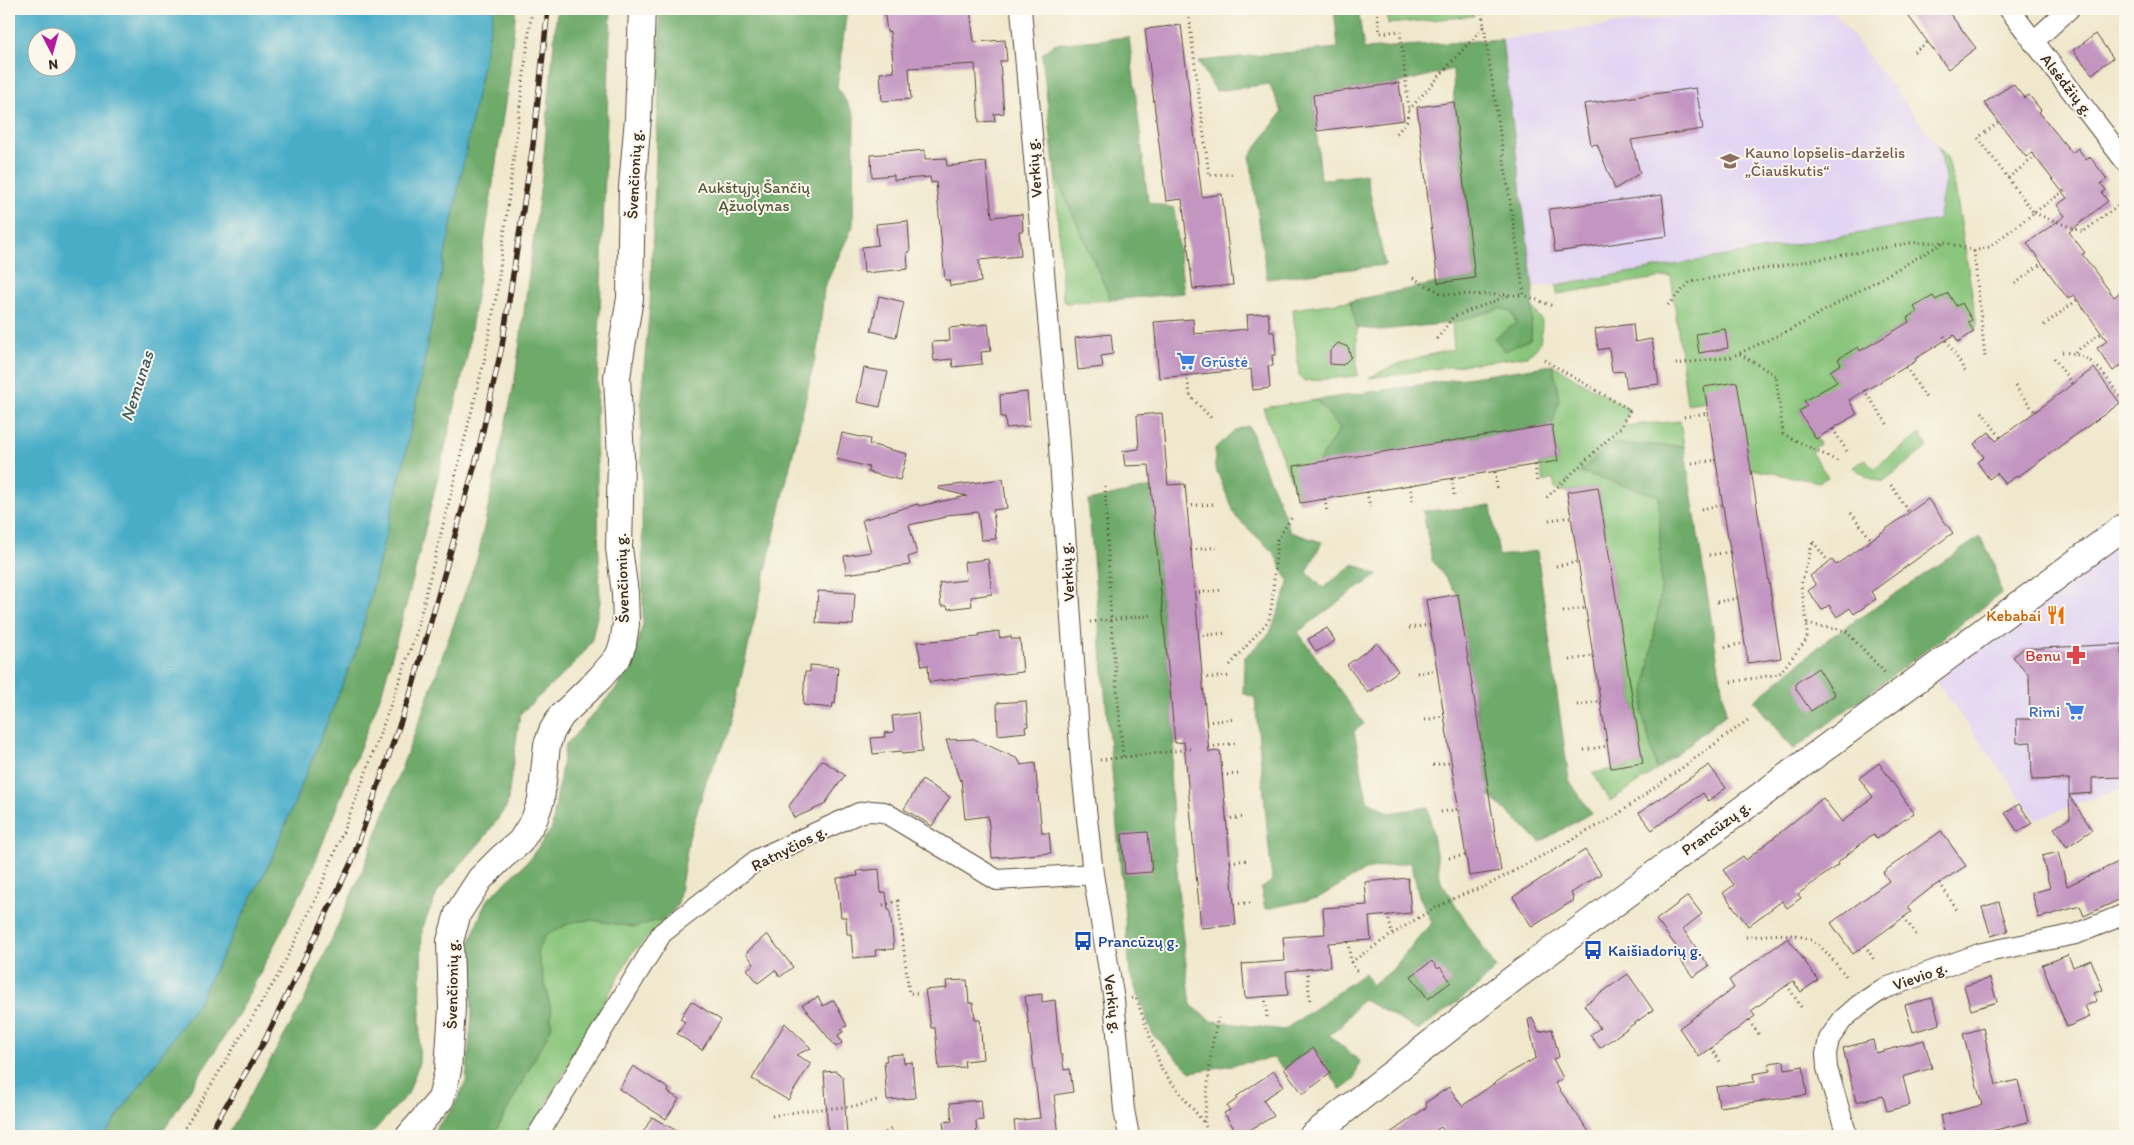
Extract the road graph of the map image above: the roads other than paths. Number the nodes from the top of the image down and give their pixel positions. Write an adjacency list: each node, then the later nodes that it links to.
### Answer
1 (642, 9): 11 (street, Švenčionių g.)
2 (1020, 9): 8 (street, Verkių g.)
3 (2009, 9): 5 (street, Alsėdžių g.)
4 (2069, 9): 5 (street)
5 (2033, 42): 6 (street, Alsėdžių g.)
6 (2125, 161)
7 (2125, 526): 13 (street, Prancūzų g.)
8 (1093, 874): 10 (street, Verkių g.); 12 (street, Ratnyčios g.)
9 (2125, 914): 14 (street, Vievio g.)
10 (1130, 1135)
11 (409, 1136)
12 (537, 1136)
13 (1312, 1136)
14 (1846, 1136)

